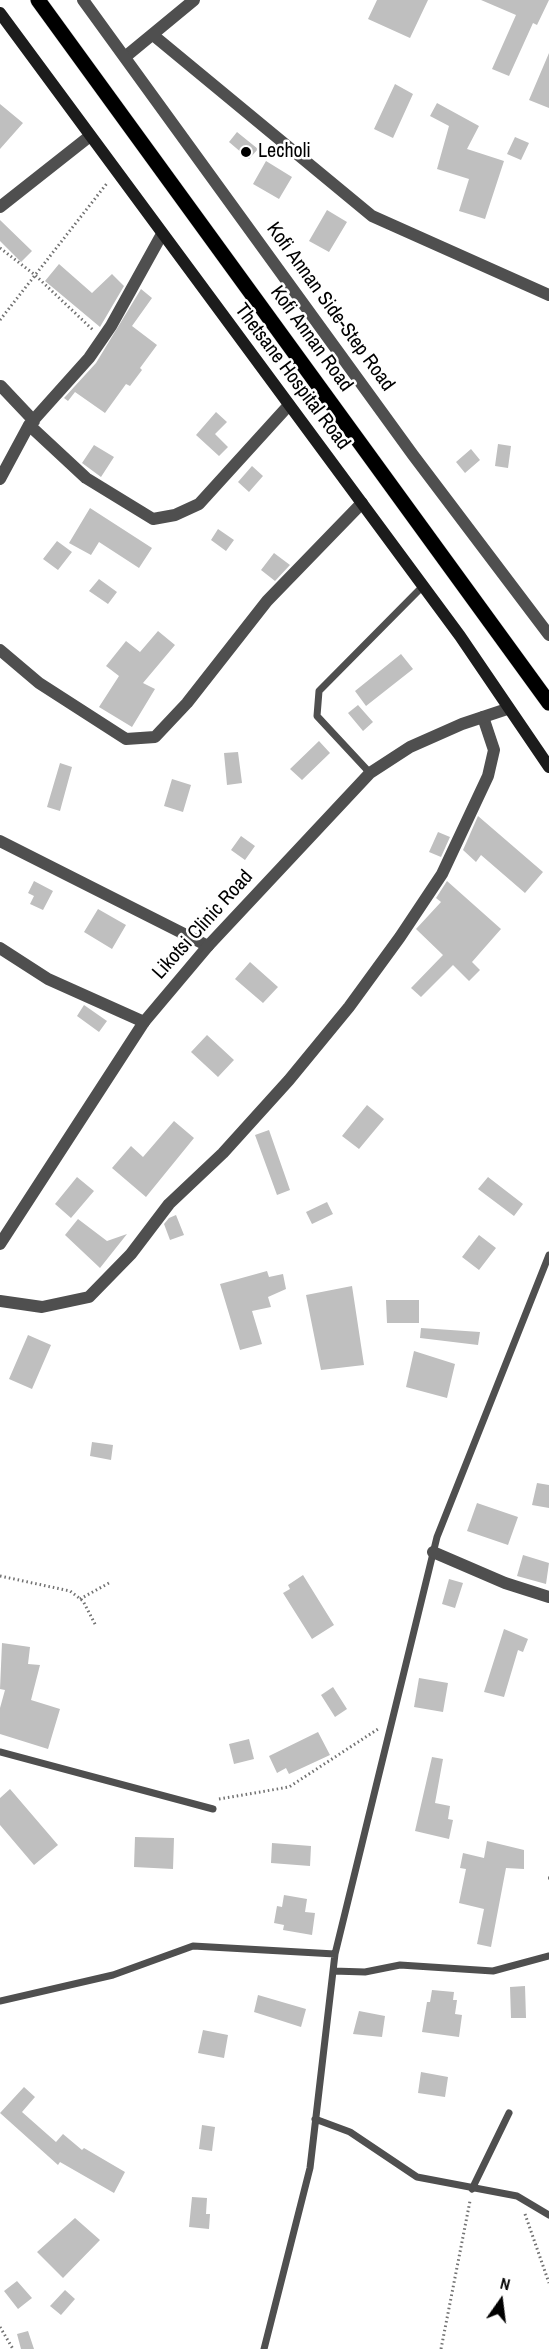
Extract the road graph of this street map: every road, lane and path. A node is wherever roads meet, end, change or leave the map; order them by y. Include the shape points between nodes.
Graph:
1 (38, 0) edge
2 (83, 0) edge
3 (194, 0) edge
4 (0, 14) edge
5 (153, 35) junction
6 (125, 57) junction
7 (90, 136) junction
8 (117, 173) junction
9 (0, 207) edge
10 (162, 234) junction
11 (0, 248) edge
12 (35, 275) junction
13 (549, 294) edge
14 (0, 320) edge
15 (102, 339) junction
16 (0, 386) edge
17 (289, 405) junction
18 (32, 423) junction
19 (0, 479) edge
20 (362, 504) junction
21 (423, 586) junction
22 (549, 634) edge
23 (0, 650) edge
24 (549, 703) edge
25 (507, 709) junction
26 (483, 717) junction
27 (549, 767) edge
28 (370, 774) junction
29 (0, 841) edge
30 (208, 946) junction
31 (0, 948) edge
32 (144, 1022) junction
33 (0, 1244) edge
34 (549, 1255) edge
35 (0, 1301) edge
36 (433, 1552) junction
37 (0, 1576) edge
38 (109, 1583) dead end
39 (549, 1597) edge
40 (80, 1599) junction
41 (96, 1626) dead end
42 (392, 1727) junction
43 (0, 1752) edge
44 (213, 1809) joint
45 (335, 1954) junction
46 (549, 1956) edge
47 (333, 1971) junction
48 (0, 2001) edge
49 (509, 2113) dead end
50 (315, 2119) junction
51 (472, 2189) junction
52 (517, 2196) junction
53 (549, 2215) edge
54 (549, 2283) edge
55 (0, 2326) edge
56 (13, 2349) edge
57 (264, 2349) edge
58 (441, 2349) edge

1 - 24 main road, Kofi Annan Road
2 - 6 street, Kofi Annan Side-Step Road
3 - 5 street
4 - 7 main road, Thetsane Hospital Road
5 - 6 street
5 - 13 street via 372,216
6 - 22 street, Kofi Annan Side-Step Road
7 - 8 main road, Thetsane Hospital Road
7 - 9 street
8 - 10 main road, Thetsane Hospital Road
8 - 12 path
10 - 15 street
10 - 17 main road, Thetsane Hospital Road
11 - 12 path
12 - 14 path
12 - 15 path
15 - 18 street
16 - 18 street
17 - 18 street via 199,504 175,515 153,519 86,478
17 - 20 main road, Thetsane Hospital Road
18 - 19 street
20 - 21 main road, Thetsane Hospital Road
20 - 23 street via 267,601 187,703 154,737 126,740 39,683
21 - 25 main road, Thetsane Hospital Road
21 - 28 lane via 319,691 317,716
25 - 26 street, Likotsi Clinic Road
25 - 27 main road, Thetsane Hospital Road
26 - 28 street, Likotsi Clinic Road via 410,747
26 - 35 street via 494,750 488,776 442,874 368,981 289,1080 224,1153 168,1204 131,1254 89,1297 42,1307
28 - 30 street, Likotsi Clinic Road
29 - 30 street
30 - 32 street, Likotsi Clinic Road
31 - 32 street via 48,979
32 - 33 street, Likotsi Clinic Road
34 - 36 lane
36 - 39 street
36 - 42 lane
37 - 40 path via 70,1591
38 - 40 path
40 - 41 path
42 - 44 path via 377,1730 289,1787 214,1799
42 - 45 lane
43 - 44 lane
45 - 47 lane
45 - 48 lane via 193,1946 113,1975
46 - 47 lane via 493,1971 400,1965 365,1972
47 - 50 lane
49 - 51 lane
50 - 51 lane via 350,2132 417,2177
50 - 57 lane via 310,2168
51 - 52 lane
51 - 58 path
52 - 53 lane
52 - 54 path
55 - 56 path

